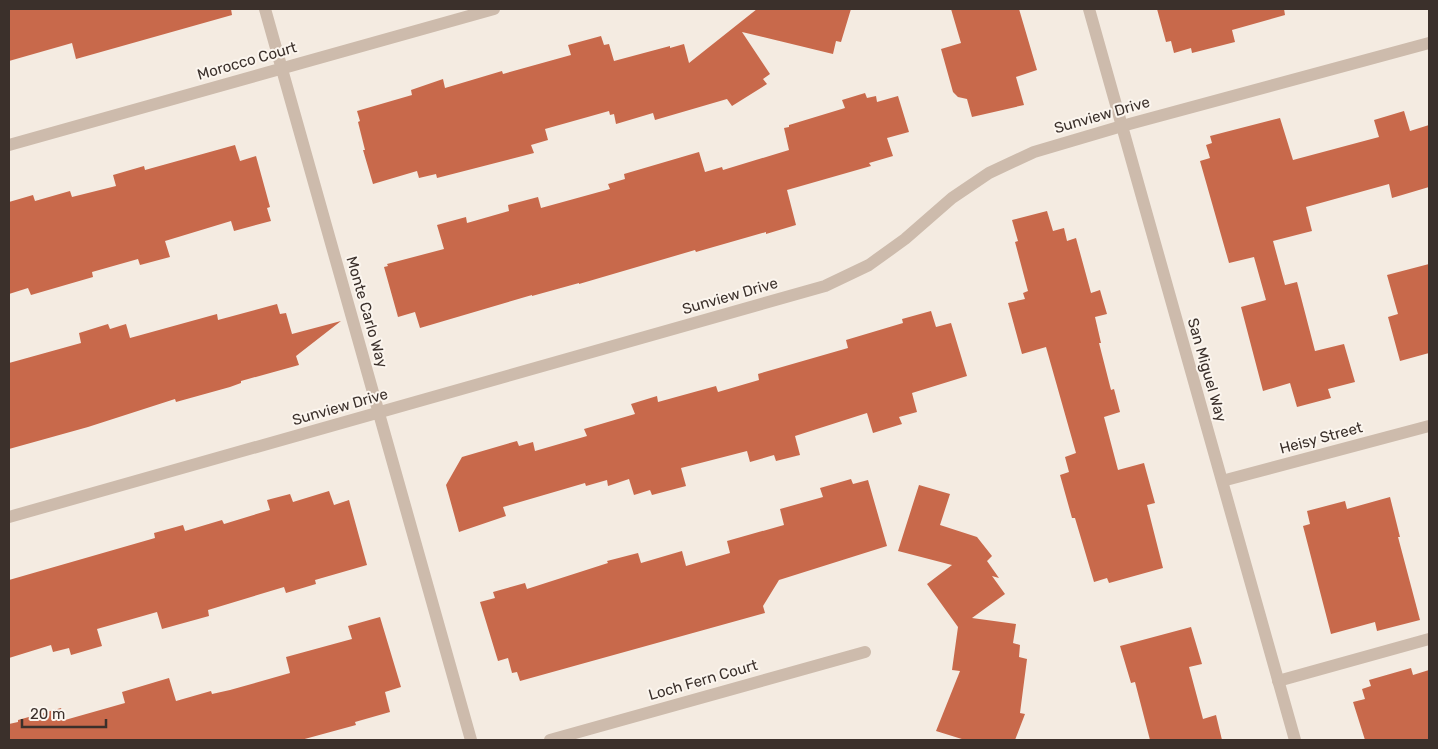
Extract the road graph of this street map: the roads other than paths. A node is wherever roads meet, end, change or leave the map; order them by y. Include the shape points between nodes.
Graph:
1 (264, 9) edge
2 (494, 9) edge
3 (1088, 9) edge
4 (1429, 43) edge
5 (281, 69) junction
6 (1122, 126) junction
7 (9, 145) edge
8 (378, 413) junction
9 (1429, 426) edge
10 (1222, 481) junction
11 (9, 517) edge
12 (1429, 639) edge
13 (865, 652) dead end
14 (1278, 681) junction
15 (471, 740) edge
16 (550, 740) edge
17 (1295, 740) edge

1 - 5 street, Monte Carlo Way
2 - 5 street, Morocco Court
3 - 6 street, San Miguel Way
4 - 6 street, Sunview Drive
5 - 7 street, Morocco Court
5 - 8 street, Monte Carlo Way
6 - 8 street, Sunview Drive via 1034,152 989,173 952,198 869,265 825,286
6 - 10 street, San Miguel Way
8 - 11 street, Sunview Drive
8 - 15 street, Monte Carlo Way
9 - 10 street, Heisy Street
10 - 14 street, San Miguel Way
12 - 14 street
13 - 16 street, Loch Fern Court
14 - 17 street, San Miguel Way

